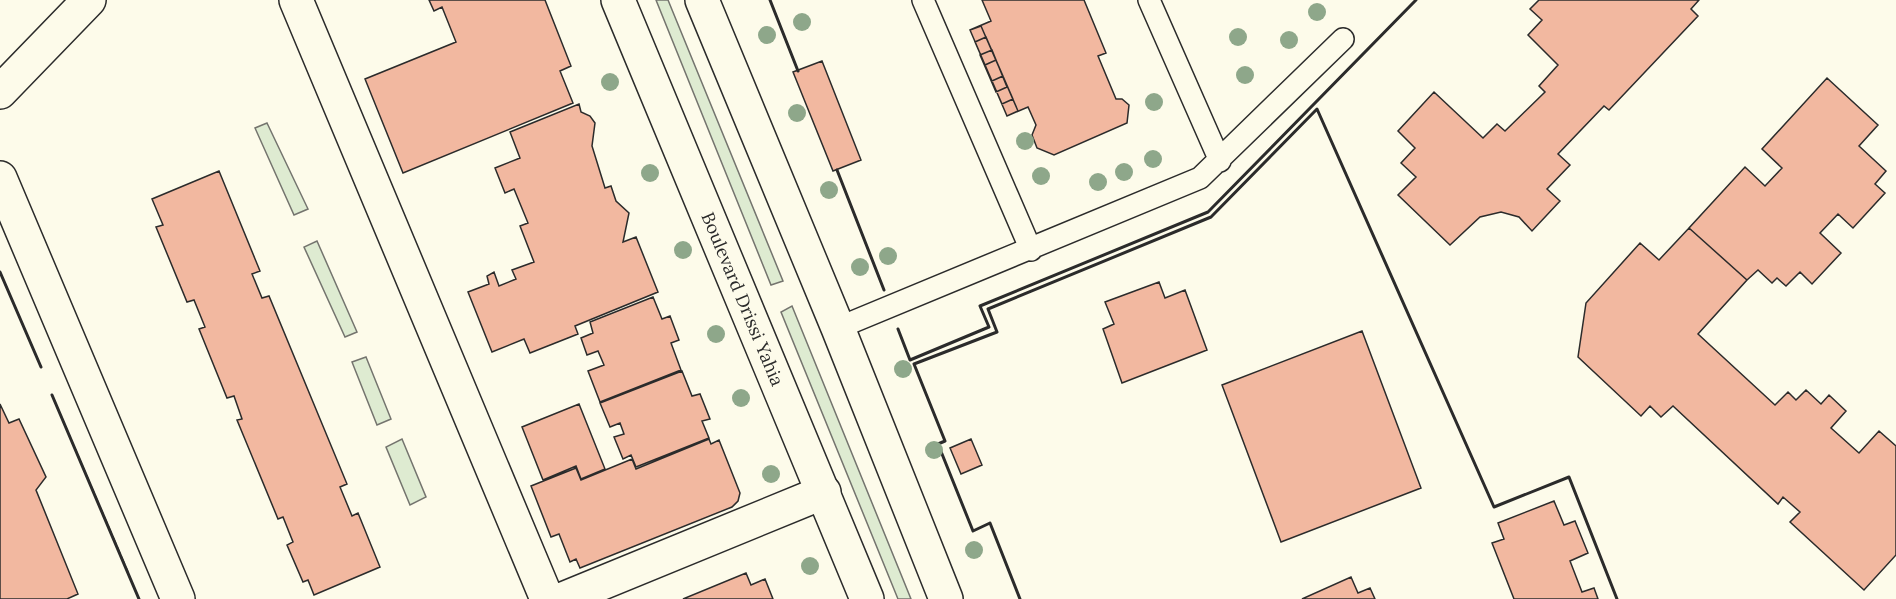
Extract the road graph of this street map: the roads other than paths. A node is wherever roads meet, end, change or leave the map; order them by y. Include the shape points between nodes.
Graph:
1 (89, 0) edge
2 (296, 0) edge
3 (618, 0) edge
4 (702, 0) edge
5 (922, 0) edge
6 (1149, 0) edge
7 (1343, 39) dead end
8 (0, 92) edge
9 (1220, 162) junction
10 (0, 178) edge
11 (1031, 250) junction
12 (838, 328) junction
13 (824, 492) junction
14 (178, 599) edge
15 (547, 599) edge
16 (563, 599) edge
17 (867, 599) edge
18 (946, 599) edge

1 - 8 street
2 - 15 street
3 - 13 street, Boulevard Drissi Yahia
4 - 12 street
5 - 11 lane
6 - 9 lane
7 - 9 lane
9 - 11 lane via 1200,178
10 - 14 street
11 - 12 lane
12 - 18 street
13 - 16 street
13 - 17 street, Boulevard Drissi Yahia

